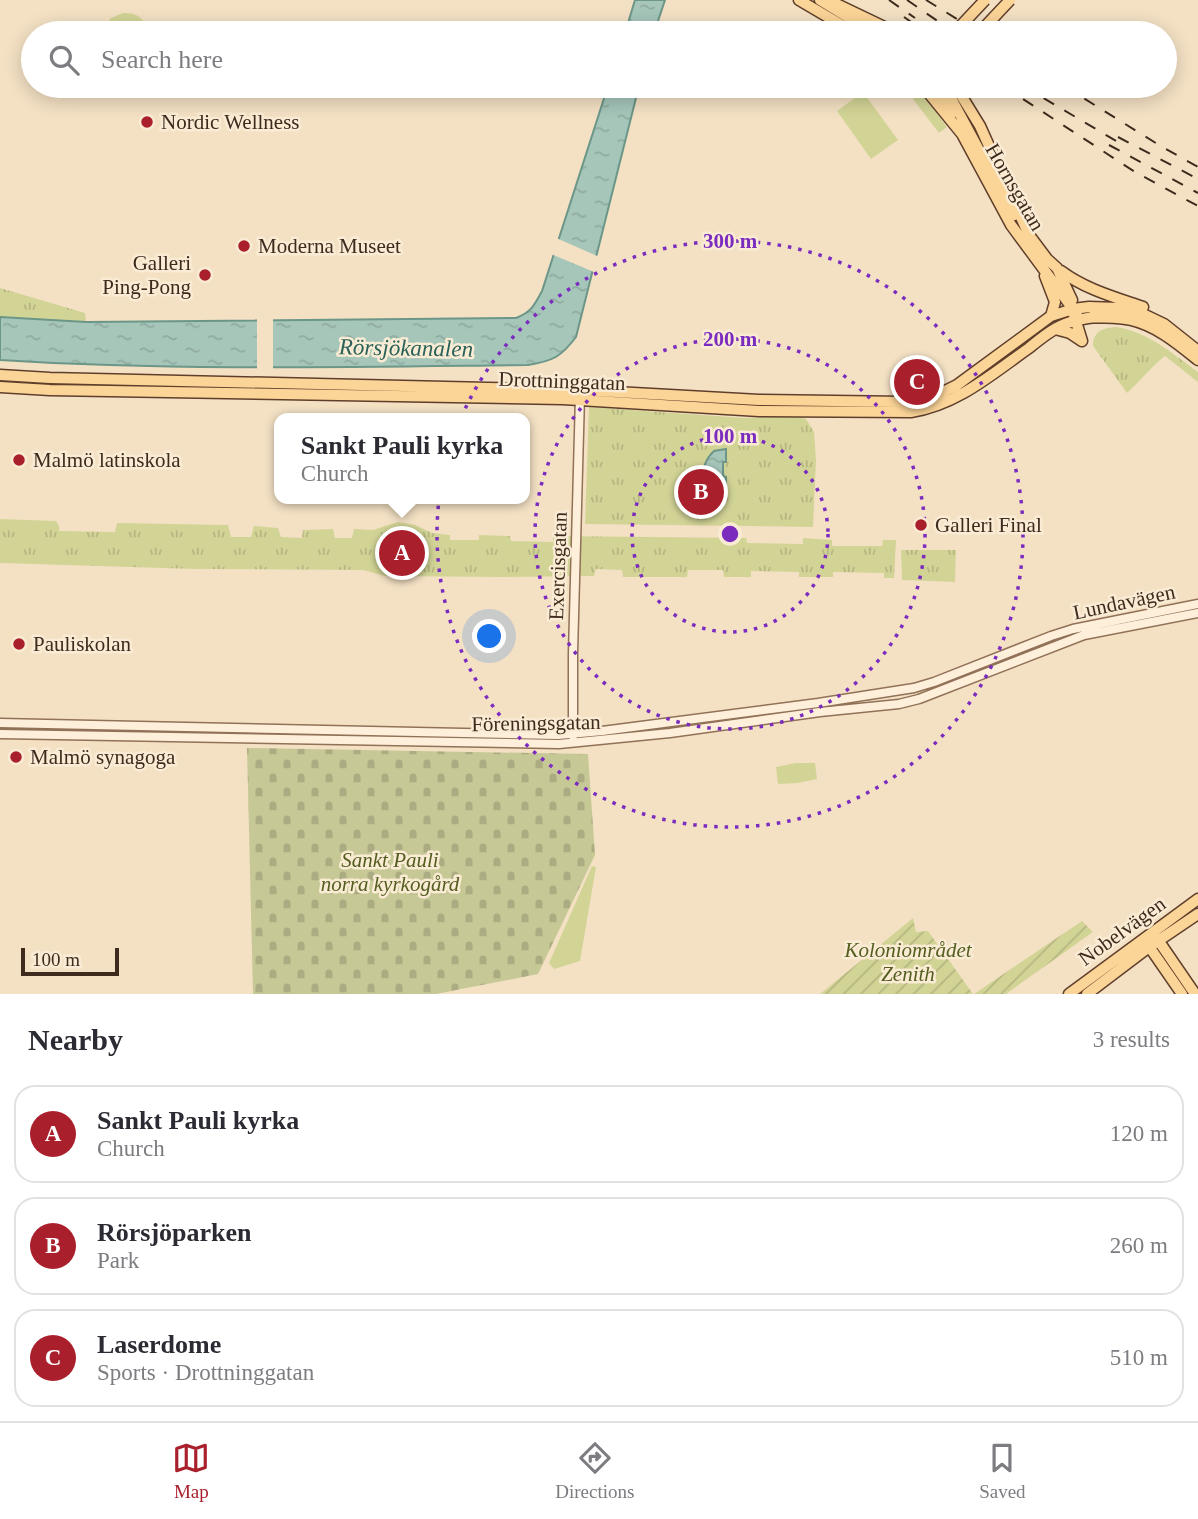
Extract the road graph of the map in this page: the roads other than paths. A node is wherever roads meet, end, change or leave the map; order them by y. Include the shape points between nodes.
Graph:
1 (799, 0) edge
2 (820, 0) edge
3 (828, 0) edge
4 (985, 0) edge
5 (992, 0) edge
6 (1010, 0) edge
7 (835, 21) edge
8 (854, 21) edge
9 (872, 21) edge
10 (965, 21) edge
11 (973, 21) edge
12 (990, 21) edge
13 (935, 98) edge
14 (945, 98) edge
15 (954, 98) edge
16 (961, 98) edge
17 (957, 121) junction
18 (966, 136) junction
19 (1029, 235) junction
20 (1041, 266) junction
21 (1057, 268) junction
22 (1076, 313) junction
23 (1051, 316) junction
24 (1055, 329) junction
25 (1198, 350) edge
26 (1198, 360) edge
27 (0, 375) edge
28 (990, 375) junction
29 (0, 387) edge
30 (580, 395) junction
31 (1198, 604) edge
32 (1198, 612) edge
33 (1062, 637) junction
34 (0, 723) edge
35 (0, 734) edge
36 (573, 738) junction
37 (1198, 900) edge
38 (1198, 914) edge
39 (1151, 940) junction
40 (1069, 994) edge
41 (1087, 994) edge
42 (1182, 994) edge
43 (1195, 994) edge

1 - 7 main road
2 - 8 main road
3 - 9 main road
4 - 10 main road, bridge
5 - 11 main road
6 - 12 main road, bridge
13 - 17 main road, Hornsgatan
14 - 17 main road
15 - 17 main road
16 - 19 main road, Hornsgatan via 980,126
17 - 18 main road, Hornsgatan
18 - 19 main road
18 - 20 main road, Hornsgatan via 1011,225
19 - 21 main road, Hornsgatan
20 - 22 main road, Hornsgatan
20 - 23 main road via 1055,302
21 - 22 main road, Hornsgatan
21 - 25 main road via 1084,285 1147,308
22 - 23 main road
22 - 24 main road, Drottninggatan
22 - 24 main road via 1082,341
22 - 25 main road via 1118,308 1141,313
22 - 26 main road, Drottninggatan via 1143,324
22 - 28 main road via 1015,351
23 - 30 main road, Drottninggatan via 957,385 913,400
24 - 28 main road, Drottninggatan
27 - 30 main road, Drottninggatan
28 - 30 main road, Drottninggatan via 955,399 911,412 759,411
29 - 30 main road, Drottninggatan via 563,399
30 - 36 street, Exercisgatan
31 - 33 street, Lundavägen via 1099,623
32 - 33 street, Lundavägen
33 - 36 street, Föreningsgatan via 914,688
33 - 36 street, Föreningsgatan via 899,704 670,733
34 - 36 street, Föreningsgatan
35 - 36 street, Föreningsgatan via 558,744
37 - 39 main road, Nobelvägen
38 - 39 main road, Nobelvägen
39 - 40 main road, Nobelvägen
39 - 41 main road, Nobelvägen
39 - 42 main road
39 - 43 main road

